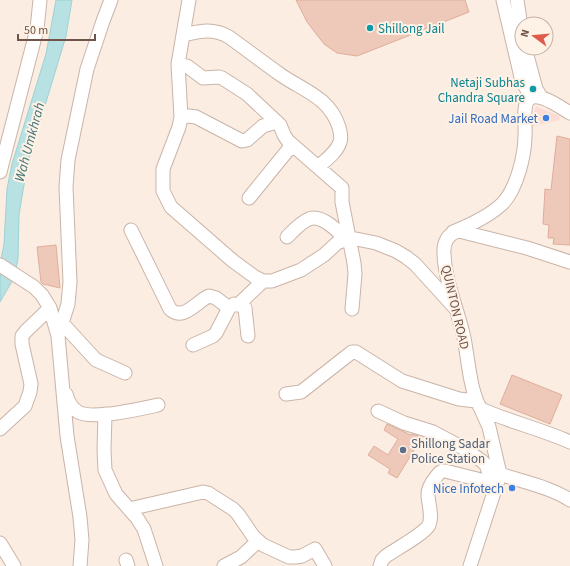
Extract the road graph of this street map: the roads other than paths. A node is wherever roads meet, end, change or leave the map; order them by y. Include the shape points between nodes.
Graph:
1 (40, 0) edge
2 (111, 0) edge
3 (189, 0) edge
4 (504, 0) edge
5 (517, 0) edge
6 (519, 16) edge
7 (183, 35) junction
8 (527, 56) edge
9 (178, 64) junction
10 (539, 96) junction
11 (570, 113) edge
12 (181, 117) junction
13 (277, 122) junction
14 (292, 145) junction
15 (318, 167) junction
16 (0, 172) edge
17 (249, 198) dead end
18 (131, 230) dead end
19 (453, 232) junction
20 (287, 237) dead end
21 (347, 240) junction
22 (570, 262) edge
23 (0, 265) edge
24 (263, 281) junction
25 (233, 307) junction
26 (50, 308) junction
27 (352, 308) dead end
28 (456, 309) junction
29 (60, 329) junction
30 (248, 336) dead end
31 (193, 345) dead end
32 (125, 373) dead end
33 (62, 383) junction
34 (286, 394) dead end
35 (479, 405) junction
36 (158, 406) dead end
37 (378, 411) dead end
38 (105, 414) junction
39 (0, 429) edge
40 (570, 442) edge
41 (496, 478) junction
42 (570, 500) edge
43 (129, 509) junction
44 (258, 541) junction
45 (0, 543) edge
46 (14, 566) edge
47 (80, 566) edge
48 (156, 566) edge
49 (224, 566) edge
50 (325, 566) edge
51 (380, 566) edge
52 (470, 566) edge

1 - 16 street via 36,29
2 - 29 street via 87,69 68,160 66,186 70,282 68,304
3 - 7 street
4 - 10 street via 521,77 526,88
5 - 6 street
7 - 9 street
7 - 15 street via 213,31 221,33 325,103 341,134 337,149
8 - 10 street
9 - 12 street
9 - 13 street via 187,66 203,78 222,78 247,94
10 - 11 street
10 - 19 street via 529,99 527,103 522,162 513,187 504,202 466,227
12 - 13 street via 196,117 242,141 247,140 263,126
12 - 24 street via 163,169 163,191 171,207 233,261
13 - 14 street
14 - 15 street
14 - 17 street
15 - 21 street via 342,188
18 - 25 street via 170,309 177,314 209,296
19 - 22 street via 459,231 527,248
19 - 28 street, QUINTON ROAD via 445,244 444,254 448,282
20 - 21 street via 304,222 315,218 337,230
21 - 24 street via 337,244 300,270 272,281
21 - 27 street via 355,274
21 - 28 street via 376,243 406,257
23 - 26 street via 42,295
24 - 25 street
25 - 30 street via 245,308
25 - 31 street via 213,336
26 - 29 street
26 - 39 street via 22,336 32,384 25,406
28 - 35 street, QUINTON ROAD
29 - 32 street via 96,360
29 - 33 street
33 - 38 street via 73,408 86,414
33 - 47 street via 67,436 80,517
34 - 35 street via 301,392 352,352 356,352 402,382
35 - 40 street via 506,420
35 - 41 street, QUINTON ROAD via 489,427
36 - 38 street
37 - 41 street via 433,432 463,448 482,461
38 - 43 street via 105,470 116,494
41 - 42 street via 543,488
41 - 51 street via 481,480 445,471 439,473 429,489 428,525 386,556
41 - 52 street
43 - 44 street via 203,492 233,509
43 - 48 street via 144,529
44 - 49 street via 241,557
44 - 50 street via 289,556 302,556 315,549
45 - 46 street

